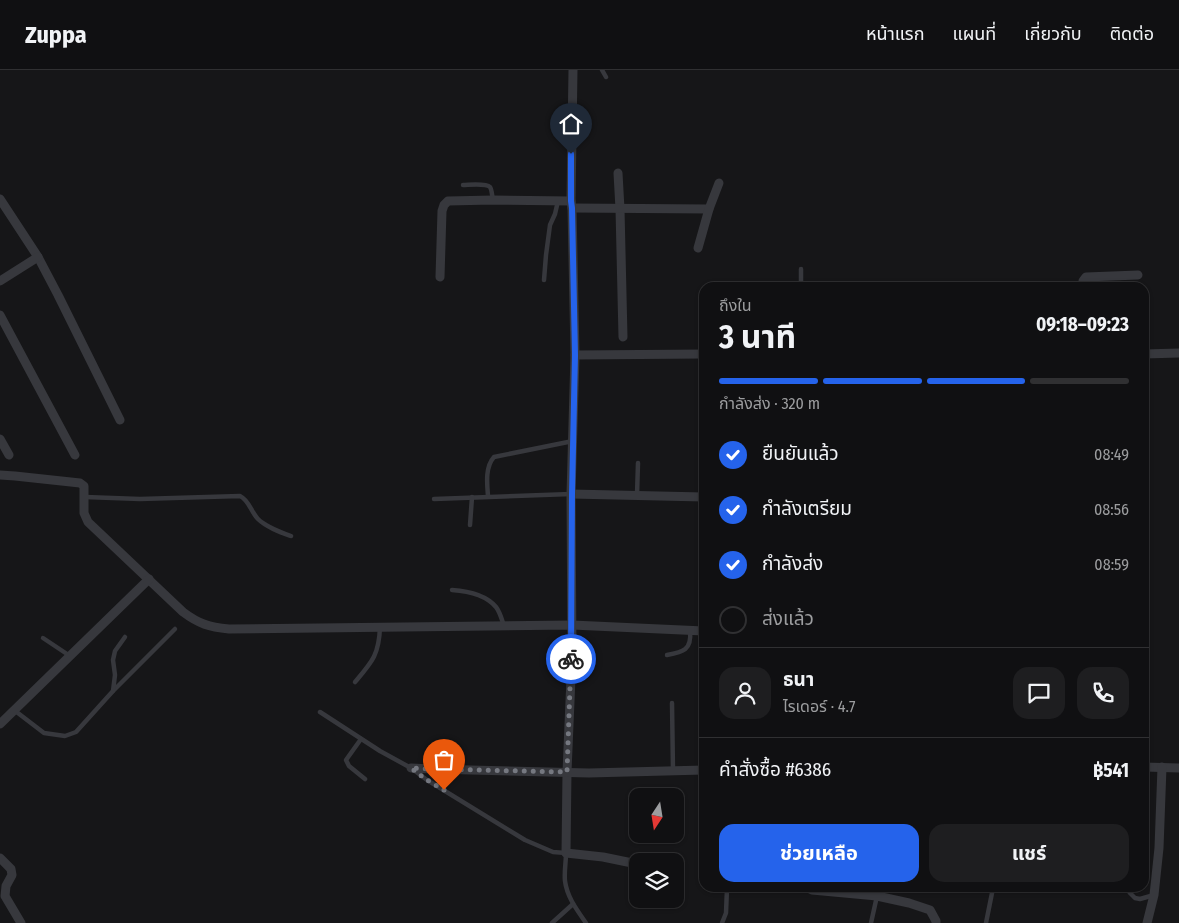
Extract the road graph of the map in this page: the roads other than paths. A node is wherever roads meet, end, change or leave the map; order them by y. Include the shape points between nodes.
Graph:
1 (573, 70) edge
2 (602, 70) edge
3 (606, 77) dead end
4 (618, 172) dead end
5 (719, 183) dead end
6 (463, 185) dead end
7 (0, 198) edge
8 (493, 200) junction
9 (558, 201) junction
10 (572, 205) junction
11 (620, 208) junction
12 (709, 209) junction
13 (698, 248) dead end
14 (38, 257) junction
15 (801, 269) dead end
16 (1138, 275) dead end
17 (440, 277) dead end
18 (544, 280) dead end
19 (0, 281) edge
20 (801, 282) edge
21 (1083, 282) edge
22 (0, 315) edge
23 (623, 337) dead end
24 (1179, 353) edge
25 (699, 354) edge
26 (1149, 354) edge
27 (575, 355) junction
28 (120, 420) dead end
29 (0, 439) edge
30 (572, 441) junction
31 (9, 455) dead end
32 (75, 455) dead end
33 (638, 463) dead end
34 (0, 476) edge
35 (572, 494) junction
36 (637, 495) junction
37 (85, 496) junction
38 (488, 496) junction
39 (472, 497) junction
40 (699, 497) edge
41 (434, 499) dead end
42 (470, 525) dead end
43 (292, 536) dead end
44 (149, 579) junction
45 (452, 590) dead end
46 (572, 625) junction
47 (504, 626) junction
48 (380, 627) junction
49 (175, 630) dead end
50 (690, 631) junction
51 (699, 631) edge
52 (125, 637) dead end
53 (43, 638) dead end
54 (667, 655) dead end
55 (70, 656) junction
56 (355, 682) dead end
57 (113, 691) junction
58 (672, 703) dead end
59 (14, 710) junction
60 (320, 712) dead end
61 (0, 724) edge
62 (361, 739) junction
63 (1149, 767) edge
64 (1162, 767) junction
65 (411, 768) junction
66 (1179, 768) edge
67 (699, 770) edge
68 (673, 771) junction
69 (567, 772) junction
70 (365, 780) dead end
71 (566, 853) junction
72 (0, 858) edge
73 (629, 863) edge
74 (727, 892) edge
75 (834, 892) edge
76 (992, 892) edge
77 (1129, 892) edge
78 (1154, 895) junction
79 (877, 896) junction
80 (573, 904) junction
81 (21, 923) edge
82 (552, 923) edge
83 (586, 923) edge
84 (722, 923) edge
85 (870, 923) edge
86 (936, 923) edge
87 (986, 923) edge
88 (1147, 923) edge

1 - 10 street
2 - 3 lane
4 - 11 street
5 - 12 street
6 - 8 lane via 489,186
7 - 14 street
8 - 9 street
8 - 17 street via 448,201 444,205
9 - 10 street
9 - 18 lane via 550,225
10 - 11 street
10 - 27 street
11 - 12 street
11 - 23 street
12 - 13 street
14 - 19 street
14 - 28 street
15 - 20 lane
16 - 21 street via 1086,277
22 - 32 street
24 - 26 street
25 - 27 street
27 - 30 street
29 - 31 street
30 - 35 street
30 - 38 lane via 494,457 489,464
33 - 36 lane
34 - 37 street via 80,483 84,486
35 - 36 street
35 - 38 lane
35 - 46 street
36 - 40 street
37 - 43 lane via 140,499 240,496 259,520
37 - 44 street via 84,513 88,522
38 - 39 lane
39 - 41 lane
39 - 42 lane
44 - 48 street via 195,621 212,627
44 - 55 street
45 - 47 lane via 485,598 496,607
46 - 47 street
46 - 50 street
46 - 69 street
47 - 48 street
48 - 56 lane via 377,652
49 - 57 lane
50 - 51 street
50 - 54 lane via 688,647 682,652
52 - 57 lane via 115,651
53 - 55 lane
55 - 59 street
57 - 59 lane via 76,732 65,736 44,733
58 - 68 lane
59 - 61 street
60 - 62 lane
62 - 65 lane
62 - 70 lane via 346,760
63 - 64 street
64 - 66 street
64 - 78 street
65 - 69 street
65 - 71 lane via 525,840 553,852
67 - 68 street
68 - 69 street
69 - 71 street
71 - 73 street
71 - 80 lane via 565,880
72 - 81 street via 11,869 5,896
74 - 84 lane
75 - 79 street
76 - 87 lane
77 - 78 lane via 1140,899
78 - 88 street
79 - 85 lane
79 - 86 street via 930,910
80 - 82 lane
80 - 83 lane

